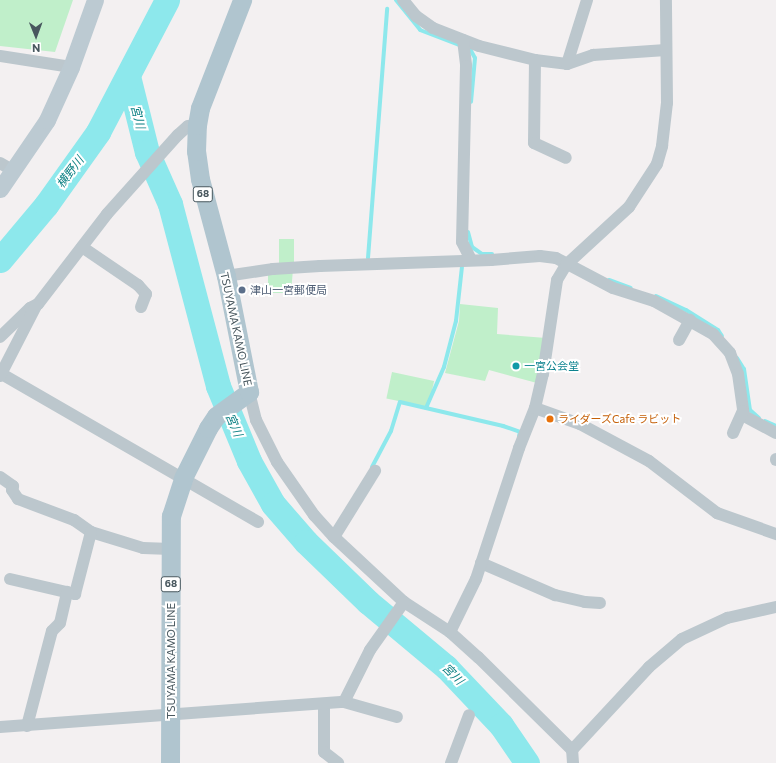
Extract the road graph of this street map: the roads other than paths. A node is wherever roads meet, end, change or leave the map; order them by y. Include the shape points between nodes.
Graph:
1 (95, 0) edge
2 (242, 0) edge
3 (403, 0) edge
4 (587, 0) edge
5 (666, 0) edge
6 (464, 45) junction
7 (666, 50) junction
8 (0, 56) edge
9 (535, 60) junction
10 (567, 64) junction
11 (71, 67) junction
12 (197, 124) junction
13 (566, 158) dead end
14 (7, 167) edge
15 (0, 189) edge
16 (82, 247) junction
17 (470, 260) junction
18 (569, 262) junction
19 (226, 276) junction
20 (38, 304) junction
21 (140, 306) dead end
22 (690, 320) junction
23 (0, 337) edge
24 (679, 340) dead end
25 (0, 374) edge
26 (243, 396) junction
27 (535, 408) junction
28 (743, 410) junction
29 (733, 433) dead end
30 (776, 433) edge
31 (375, 471) dead end
32 (0, 477) edge
33 (183, 478) junction
34 (258, 522) dead end
35 (91, 532) junction
36 (776, 534) edge
37 (334, 537) junction
38 (171, 549) junction
39 (482, 563) junction
40 (10, 579) dead end
41 (67, 592) junction
42 (404, 602) junction
43 (600, 603) dead end
44 (776, 607) edge
45 (450, 632) junction
46 (344, 702) junction
47 (324, 704) junction
48 (170, 714) junction
49 (469, 715) dead end
50 (397, 717) dead end
51 (27, 726) junction
52 (0, 727) edge
53 (572, 750) junction
54 (170, 763) edge
55 (338, 763) edge
56 (451, 763) edge
57 (573, 763) edge

1 - 11 street
2 - 12 main road, TSUYAMA KAMO LINE / 68 via 208,85
3 - 6 street via 416,16
4 - 10 street
5 - 7 street
6 - 9 street via 479,46
6 - 17 street via 462,242
7 - 10 street via 593,55
7 - 18 street via 667,110 657,164 629,207
8 - 11 street
9 - 10 street
9 - 13 street via 534,143
11 - 14 street via 47,120
12 - 16 street via 188,126 178,134
12 - 19 main road, TSUYAMA KAMO LINE / 68 via 200,179
14 - 15 street
16 - 20 street
16 - 21 street via 138,285 146,294
17 - 18 street via 540,256
17 - 19 street via 274,269
18 - 22 street via 613,288 654,301
18 - 27 street via 557,280 553,297 543,374
19 - 26 main road, TSUYAMA KAMO LINE / 68
20 - 23 street via 30,308
20 - 25 street
22 - 24 street
22 - 28 street via 713,334 730,353 738,374
25 - 33 street
26 - 33 main road, TSUYAMA KAMO LINE / 68 via 216,416
26 - 37 street via 277,462 314,515
27 - 36 street via 580,424 649,461 717,513
27 - 39 street via 519,448
28 - 29 street
28 - 30 street via 744,416
31 - 37 street
32 - 35 street via 13,486 12,490 18,499 74,520
33 - 34 street
33 - 38 main road, TSUYAMA KAMO LINE / 68 via 171,516
35 - 38 street via 143,548
35 - 41 street via 75,594
37 - 42 street
38 - 48 main road, TSUYAMA KAMO LINE / 68
39 - 43 street via 555,595
39 - 45 street
40 - 41 street
41 - 51 street via 60,623 52,631
42 - 45 street
42 - 46 street via 380,634 358,671
44 - 53 street via 727,618 682,639 649,667
45 - 53 street
46 - 47 street
46 - 50 street
47 - 48 street
47 - 55 street via 324,752
48 - 51 street via 160,717
48 - 54 main road, TSUYAMA KAMO LINE / 68
49 - 56 street
51 - 52 street
53 - 57 street

